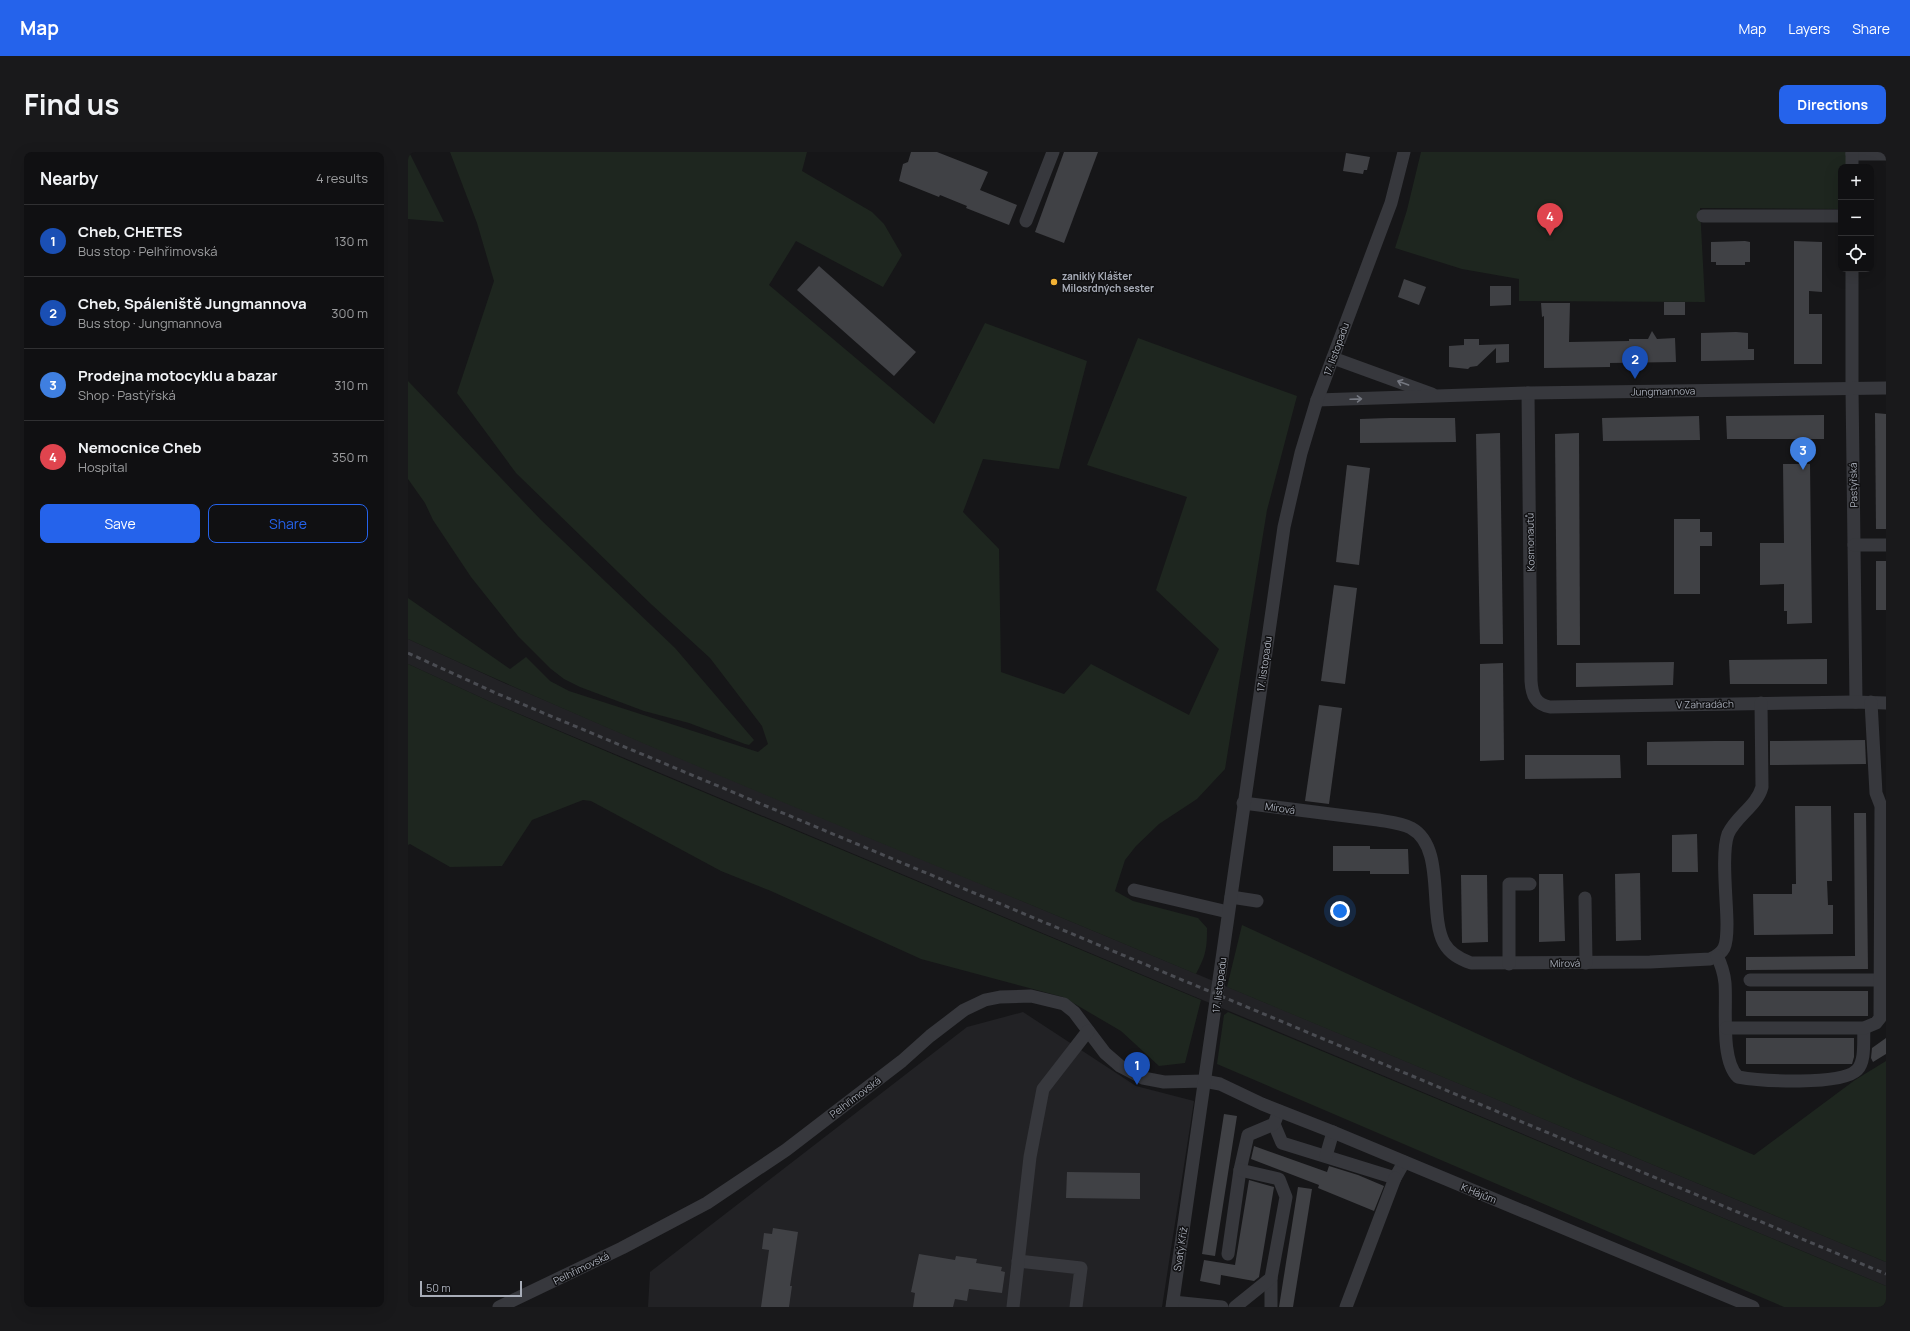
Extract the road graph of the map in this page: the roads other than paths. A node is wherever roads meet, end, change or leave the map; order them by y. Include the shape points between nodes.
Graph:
1 (1053, 152) edge
2 (1404, 152) edge
3 (1852, 153) edge
4 (1886, 154) edge
5 (1852, 164) edge
6 (1702, 216) dead end
7 (1838, 216) edge
8 (1026, 221) dead end
9 (1852, 272) edge
10 (1333, 358) junction
11 (1852, 388) junction
12 (1886, 388) edge
13 (1528, 393) junction
14 (1440, 396) junction
15 (1318, 400) junction
16 (1854, 545) junction
17 (1886, 545) edge
18 (1532, 691) joint
19 (1856, 702) junction
20 (1871, 702) junction
21 (1761, 703) junction
22 (1886, 703) edge
23 (1243, 803) junction
24 (1883, 806) edge
25 (1530, 884) dead end
26 (1134, 890) dead end
27 (1231, 897) junction
28 (1585, 898) dead end
29 (1257, 901) dead end
30 (1228, 912) junction
31 (1717, 956) junction
32 (1586, 963) junction
33 (1509, 964) junction
34 (1750, 980) dead end
35 (1880, 980) junction
36 (1726, 1028) junction
37 (1864, 1028) junction
38 (1088, 1031) junction
39 (1204, 1082) junction
40 (1279, 1111) junction
41 (1274, 1124) junction
42 (1333, 1132) junction
43 (1326, 1156) junction
44 (1404, 1162) junction
45 (1240, 1170) junction
46 (1395, 1178) junction
47 (1189, 1192) joint
48 (1228, 1254) dead end
49 (1018, 1261) junction
50 (1271, 1278) junction
51 (1172, 1304) edge
52 (499, 1307) edge
53 (1013, 1307) edge
54 (1076, 1307) edge
55 (1222, 1307) edge
56 (1235, 1307) edge
57 (1271, 1307) edge
58 (1346, 1307) edge
59 (1753, 1307) edge

1 - 8 street
2 - 10 street, 17. listopadu via 1391,203
3 - 4 street
3 - 5 street
6 - 7 street
9 - 11 street, Pastýřská
14 -> 10 street, Jungmannova
10 - 15 street, 17. listopadu
11 - 12 street, Jungmannova
11 - 13 street, Jungmannova
11 - 16 street, Pastýřská
13 - 14 street, Jungmannova
13 - 18 street, Kosmonautů
15 -> 14 street, Jungmannova
15 - 23 street, 17. listopadu via 1284,527
16 - 17 street
16 - 19 street, Pastýřská
18 - 21 street, V Zahradách via 1541,705 1550,707
19 - 20 street, V Zahradách
19 - 21 street, V Zahradách
20 - 22 street, V Zahradách
20 - 24 street via 1876,793
21 - 31 street via 1762,787 1758,797 1729,833 1726,842 1727,930 1724,948
23 - 27 street, 17. listopadu
23 - 33 street, Mírová via 1378,820 1412,829 1426,843 1432,861 1440,927 1445,944 1460,959 1471,963
24 - 35 street
25 - 33 street via 1509,884
26 - 30 street
27 - 29 street
27 - 30 street, 17. listopadu
28 - 32 street
30 - 39 street, 17. listopadu
31 - 32 street, Mírová via 1699,961
31 - 36 street via 1725,982
32 - 33 street, Mírová
34 - 35 street
35 - 37 street via 1880,1018 1876,1023
36 - 37 street
36 - 37 street via 1732,1072 1738,1077 1786,1081 1844,1077 1857,1070 1862,1060
38 - 39 street, Pelhřimovská via 1115,1062 1143,1078 1164,1082
38 - 49 street via 1043,1089 1030,1156
38 - 52 street, Pelhřimovská via 1074,1012 1064,1004 1046,998 1015,996 985,1000 947,1022 902,1061 792,1145 708,1203
39 - 40 street, K Hájům via 1220,1084
39 - 47 street, 17. listopadu
40 - 41 street
40 - 42 street, K Hájům
41 - 43 street via 1282,1144
41 - 45 street via 1248,1135
42 - 43 street
42 - 44 street, K Hájům
43 - 46 street
44 - 46 street
44 - 59 street, K Hájům
45 - 48 street
45 - 50 street via 1279,1179 1286,1197
46 - 58 street
47 - 51 street, Svatý Kříž
49 - 53 street
49 - 54 street via 1081,1268
50 - 56 street
50 - 57 street
51 - 55 street

